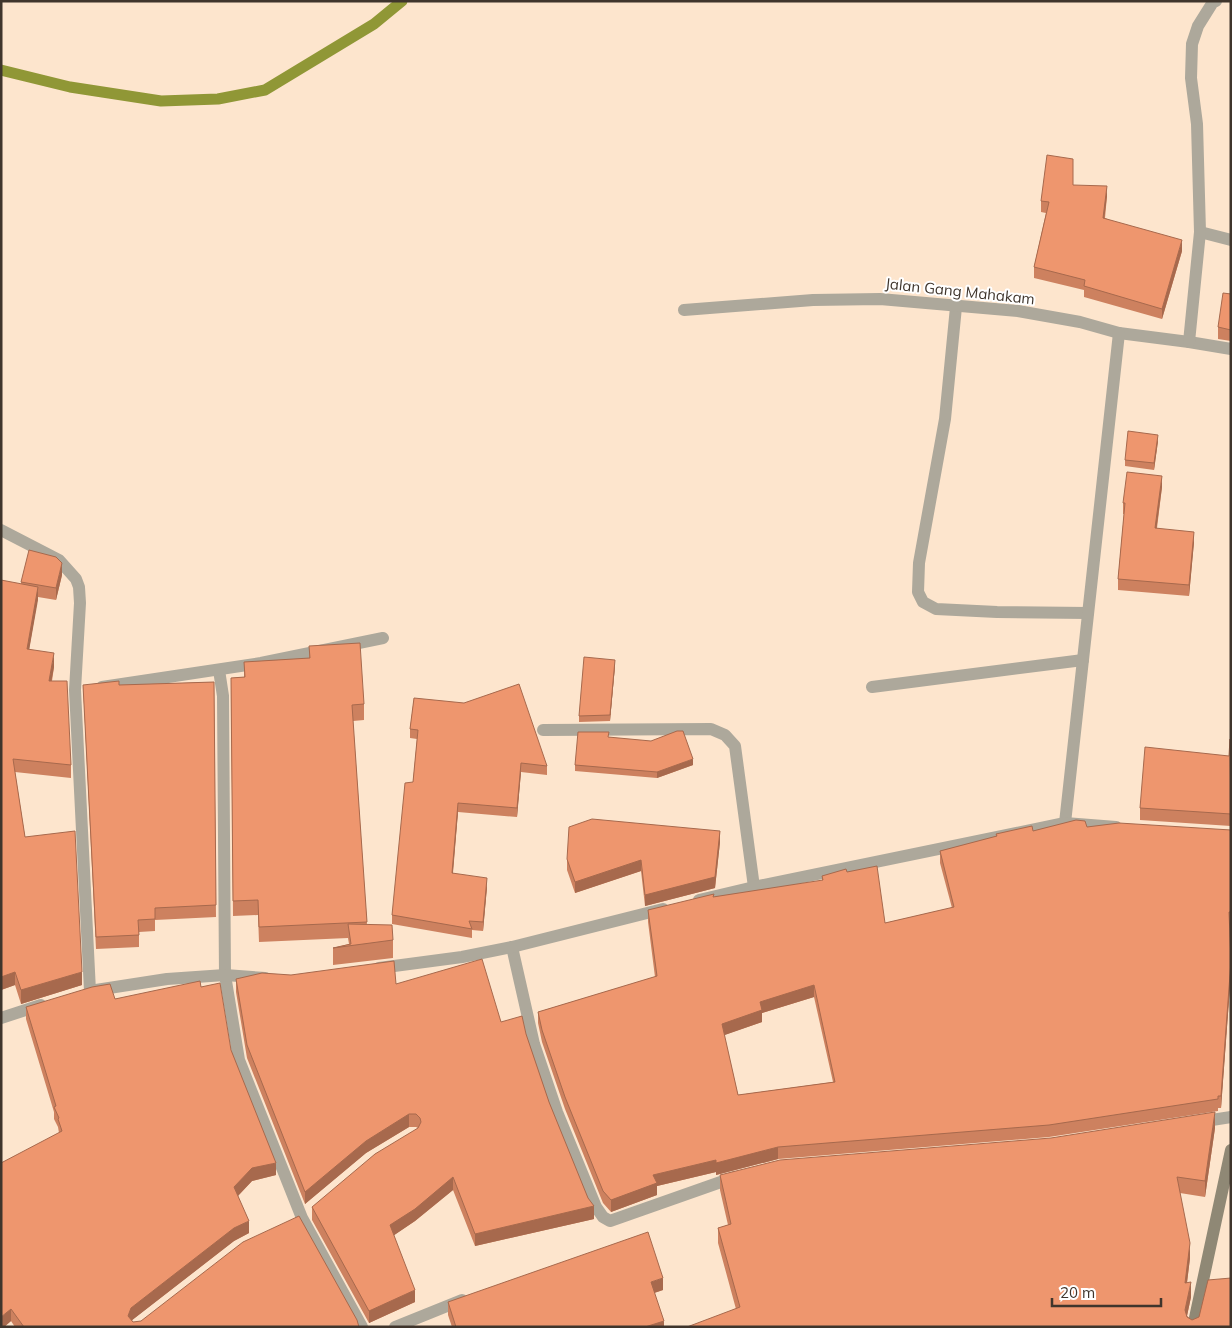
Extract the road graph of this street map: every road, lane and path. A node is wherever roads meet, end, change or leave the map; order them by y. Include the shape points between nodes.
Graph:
1 (1216, 1) edge
2 (1200, 232) junction
3 (1231, 240) edge
4 (956, 306) junction
5 (684, 310) dead end
6 (1119, 333) junction
7 (1188, 342) junction
8 (1231, 349) edge
9 (1, 530) edge
10 (1088, 613) junction
11 (383, 638) dead end
12 (1083, 660) junction
13 (219, 670) junction
14 (872, 687) dead end
15 (84, 689) junction
16 (543, 730) dead end
17 (1065, 822) junction
18 (1128, 828) edge
19 (754, 887) junction
20 (512, 946) junction
21 (366, 969) edge
22 (225, 975) junction
23 (281, 979) edge
24 (53, 1002) edge
25 (1, 1018) edge
26 (1231, 1117) edge
27 (1187, 1124) edge
28 (1231, 1150) edge
29 (743, 1176) edge
30 (476, 1295) edge
31 (362, 1327) edge
32 (395, 1327) edge
33 (1193, 1327) edge

1 - 2 street via 1198,26 1192,44
2 - 3 street
2 - 7 street
4 - 5 street, Jalan Gang Mahakam via 880,299
4 - 6 street, Jalan Gang Mahakam via 1018,311
4 - 10 street via 945,419 919,563 918,592 922,602 936,609
6 - 7 street, Jalan Gang Mahakam
6 - 10 street
7 - 8 street, Jalan Gang Mahakam
9 - 15 street via 59,560 76,579
10 - 12 street
11 - 13 street
12 - 14 street
12 - 17 street
13 - 15 street
13 - 22 street via 223,696
15 - 22 street via 86,992 166,979
16 - 19 street via 711,729 725,735 734,746
17 - 18 street
17 - 19 street
19 - 20 street
20 - 21 street via 462,957
20 - 29 street via 534,1044 556,1112 602,1217 610,1221
22 - 23 street
22 - 31 street via 239,1060 301,1217
24 - 25 street
26 - 27 street
28 - 33 main road
30 - 32 street

